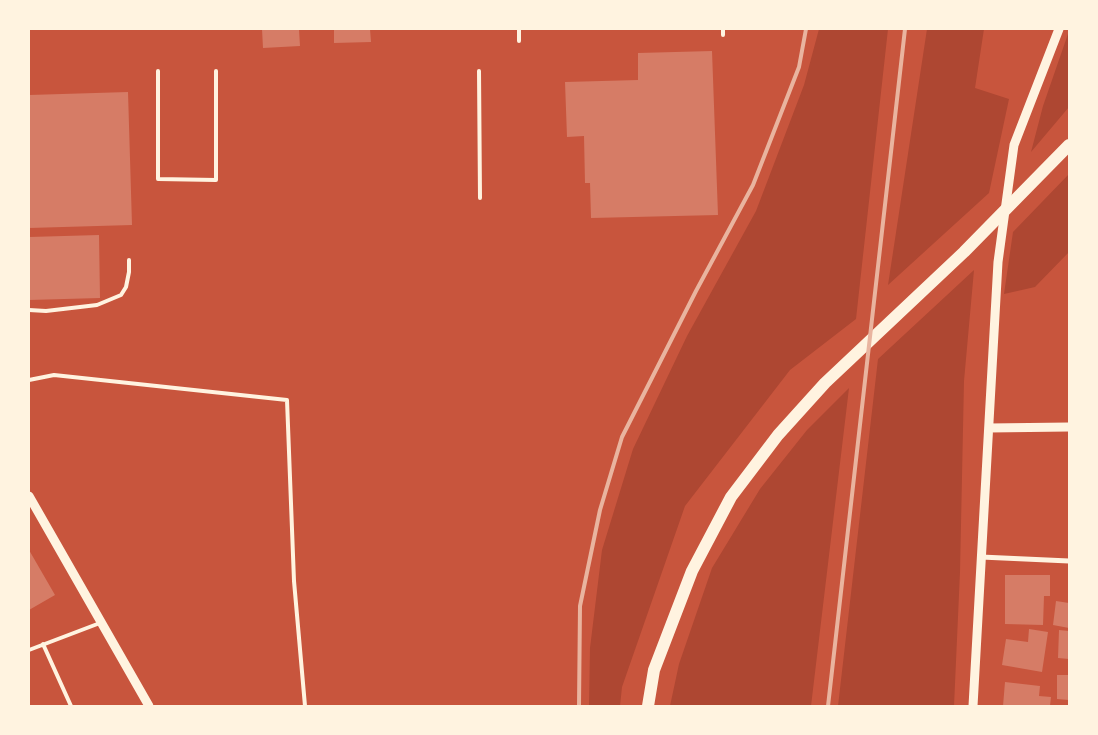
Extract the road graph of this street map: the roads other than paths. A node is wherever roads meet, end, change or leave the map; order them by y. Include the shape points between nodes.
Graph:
1 (518, 29) edge
2 (723, 29) edge
3 (1058, 29) edge
4 (723, 36) dead end
5 (519, 41) dead end
6 (216, 70) dead end
7 (158, 71) dead end
8 (480, 71) dead end
9 (1069, 145) edge
10 (480, 198) dead end
11 (129, 260) dead end
12 (29, 310) edge
13 (29, 380) edge
14 (989, 428) junction
15 (1069, 428) edge
16 (29, 496) edge
17 (981, 557) junction
18 (1069, 561) edge
19 (100, 623) junction
20 (43, 644) junction
21 (29, 650) edge
22 (71, 706) edge
23 (149, 706) edge
24 (306, 706) edge
25 (648, 706) edge
26 (973, 706) edge

1 - 5 lane
2 - 4 lane
3 - 14 street via 1014,145 998,262
6 - 7 lane via 216,180 158,179
8 - 10 lane
9 - 25 main road via 964,252 825,383 778,435 731,497 692,571 654,670
11 - 12 lane via 126,287 121,295 97,304
13 - 24 lane via 54,376 287,400 294,581
14 - 15 street
14 - 17 street
16 - 19 street
17 - 18 street
17 - 26 street
19 - 20 lane
19 - 23 street
20 - 21 lane
20 - 22 lane

